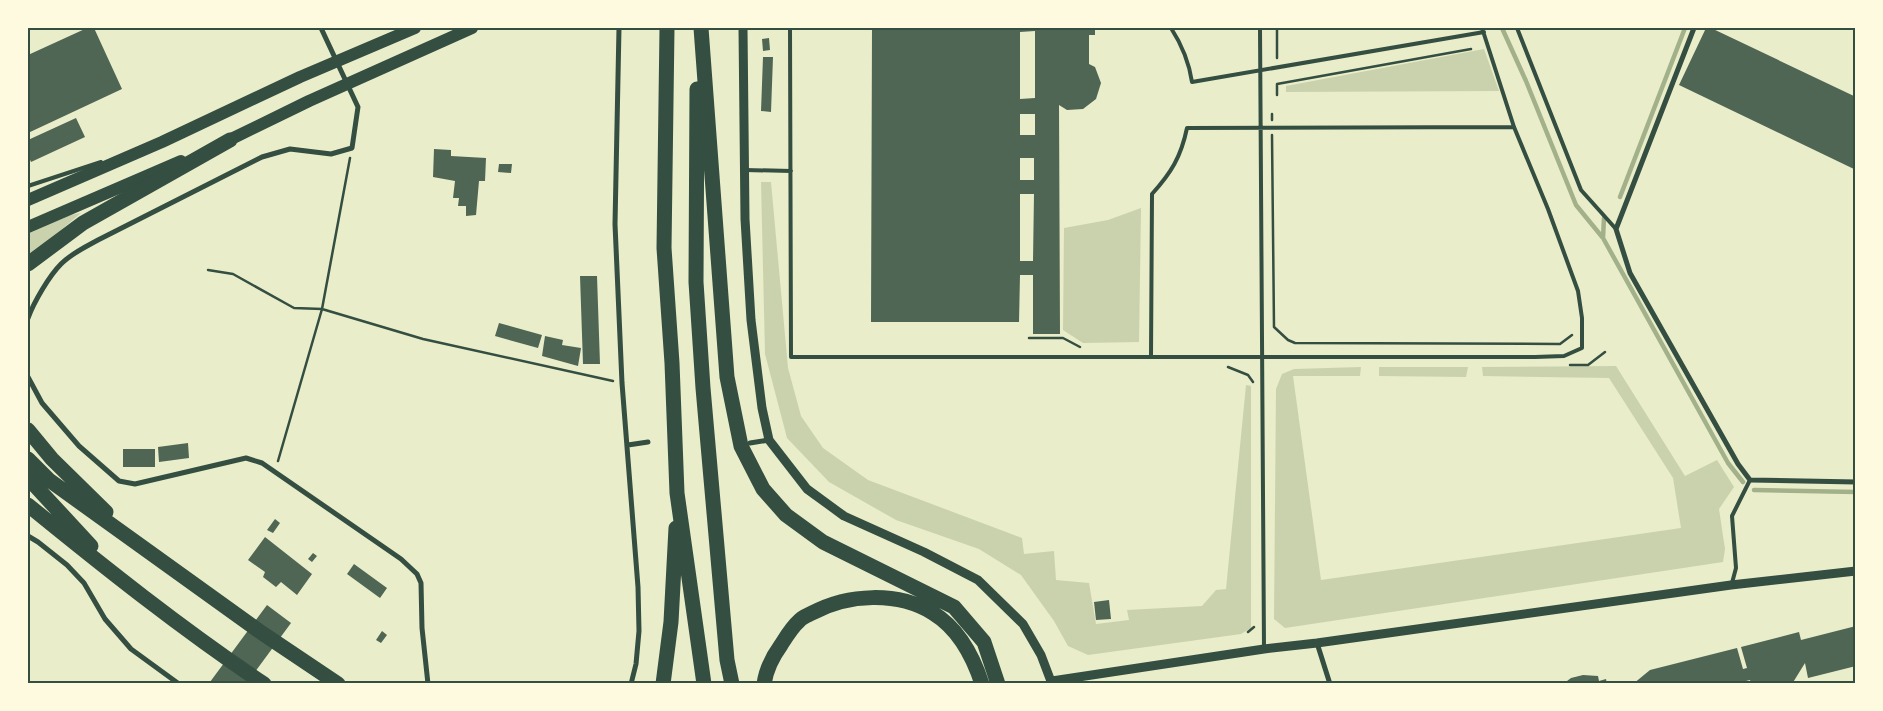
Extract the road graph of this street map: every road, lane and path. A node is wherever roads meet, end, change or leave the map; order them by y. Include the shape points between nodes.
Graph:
1 (321, 28) edge
2 (415, 28) edge
3 (472, 28) edge
4 (619, 28) edge
5 (667, 28) edge
6 (697, 28) edge
7 (701, 28) edge
8 (743, 28) edge
9 (790, 28) edge
10 (1171, 28) edge
11 (1260, 28) edge
12 (1277, 28) edge
13 (1516, 28) edge
14 (1694, 28) edge
15 (1483, 30) edge
16 (1471, 48) dead end
17 (336, 62) junction
18 (1277, 65) dead end
19 (1260, 72) junction
20 (1277, 75) dead end
21 (1277, 84) junction
22 (347, 85) junction
23 (1277, 95) dead end
24 (1272, 114) dead end
25 (1260, 127) junction
26 (1272, 127) junction
27 (1514, 128) junction
28 (230, 140) junction
29 (162, 142) junction
30 (352, 148) junction
31 (745, 170) junction
32 (791, 171) junction
33 (28, 186) edge
34 (28, 200) edge
35 (28, 227) edge
36 (1616, 229) junction
37 (28, 264) edge
38 (208, 270) dead end
39 (322, 309) junction
40 (28, 318) edge
41 (1574, 333) dead end
42 (1029, 338) dead end
43 (1083, 348) dead end
44 (1151, 357) junction
45 (1263, 357) junction
46 (1222, 365) dead end
47 (28, 377) edge
48 (1253, 382) dead end
49 (622, 383) junction
50 (28, 430) edge
51 (769, 440) junction
52 (648, 442) dead end
53 (750, 443) dead end
54 (628, 445) junction
55 (28, 459) edge
56 (275, 472) junction
57 (28, 478) edge
58 (1750, 480) junction
59 (1856, 482) edge
60 (677, 493) junction
61 (28, 505) edge
62 (28, 536) edge
63 (145, 549) junction
64 (1856, 571) edge
65 (122, 581) junction
66 (1731, 585) junction
67 (1255, 624) dead end
68 (1248, 632) dead end
69 (1317, 643) junction
70 (1264, 649) junction
71 (1052, 682) edge
72 (179, 684) edge
73 (264, 684) edge
74 (338, 684) edge
75 (428, 684) edge
76 (630, 684) edge
77 (663, 684) edge
78 (704, 684) edge
79 (732, 684) edge
80 (764, 684) edge
81 (982, 684) edge
82 (998, 684) edge
83 (1330, 684) edge

1 - 17 street
2 - 17 main road
3 - 22 main road
4 - 49 street via 615,224
5 - 60 highway via 664,248
6 - 79 highway via 696,282 726,650
7 - 82 highway via 727,377 741,446 763,489 793,520 823,542 954,607 984,642
8 - 31 street
9 - 32 lane
10 - 19 lane via 1181,43 1192,82
11 - 19 lane
12 - 18 path
13 - 36 lane via 1582,190
14 - 36 street
15 - 19 lane
15 - 27 lane
16 - 21 path
17 - 22 street
17 - 29 main road
19 - 25 lane
20 - 21 path
21 - 23 path
22 - 28 main road
22 - 30 street via 358,107
24 - 26 path
25 - 26 lane
25 - 44 lane via 1187,128 1170,174 1152,194
25 - 45 lane
26 - 27 lane
26 - 41 path via 1274,327 1288,340 1295,343 1560,344
27 - 45 lane via 1578,291 1582,348 1564,356 1534,357
28 - 35 main road
28 - 37 highway via 83,223
29 - 33 lane
29 - 34 main road
30 - 39 path
30 - 40 street via 331,154 290,149 262,157 98,240 60,265 34,302
31 - 32 lane
31 - 51 street via 751,320
32 - 44 lane via 791,357
36 - 58 street via 1630,273
38 - 39 path via 233,274 294,308
39 - 49 path via 424,339
39 - 56 path
42 - 43 path via 1063,338
44 - 45 lane
45 - 70 lane
46 - 48 path via 1248,375
47 - 56 street via 42,403 79,446 119,481 135,484 246,458
49 - 54 street
50 - 63 highway via 52,459
51 - 53 street
51 - 71 street via 807,489 844,516 978,580 1023,624
52 - 54 street
54 - 76 street via 639,631 636,664
55 - 63 highway via 49,480
56 - 75 street via 401,559 416,574 421,583
57 - 65 highway
58 - 59 street
58 - 66 lane via 1732,516 1736,568
60 - 77 highway via 671,622
60 - 78 highway
61 - 65 highway
62 - 72 street via 67,565 84,583 105,619 131,649
63 - 74 highway
64 - 66 street
65 - 73 highway
66 - 69 street
67 - 68 path
69 - 70 street
69 - 83 street
70 - 71 street
80 - 81 highway via 774,655 800,620 826,606 848,600 887,598 913,604 933,613 948,625 968,650

